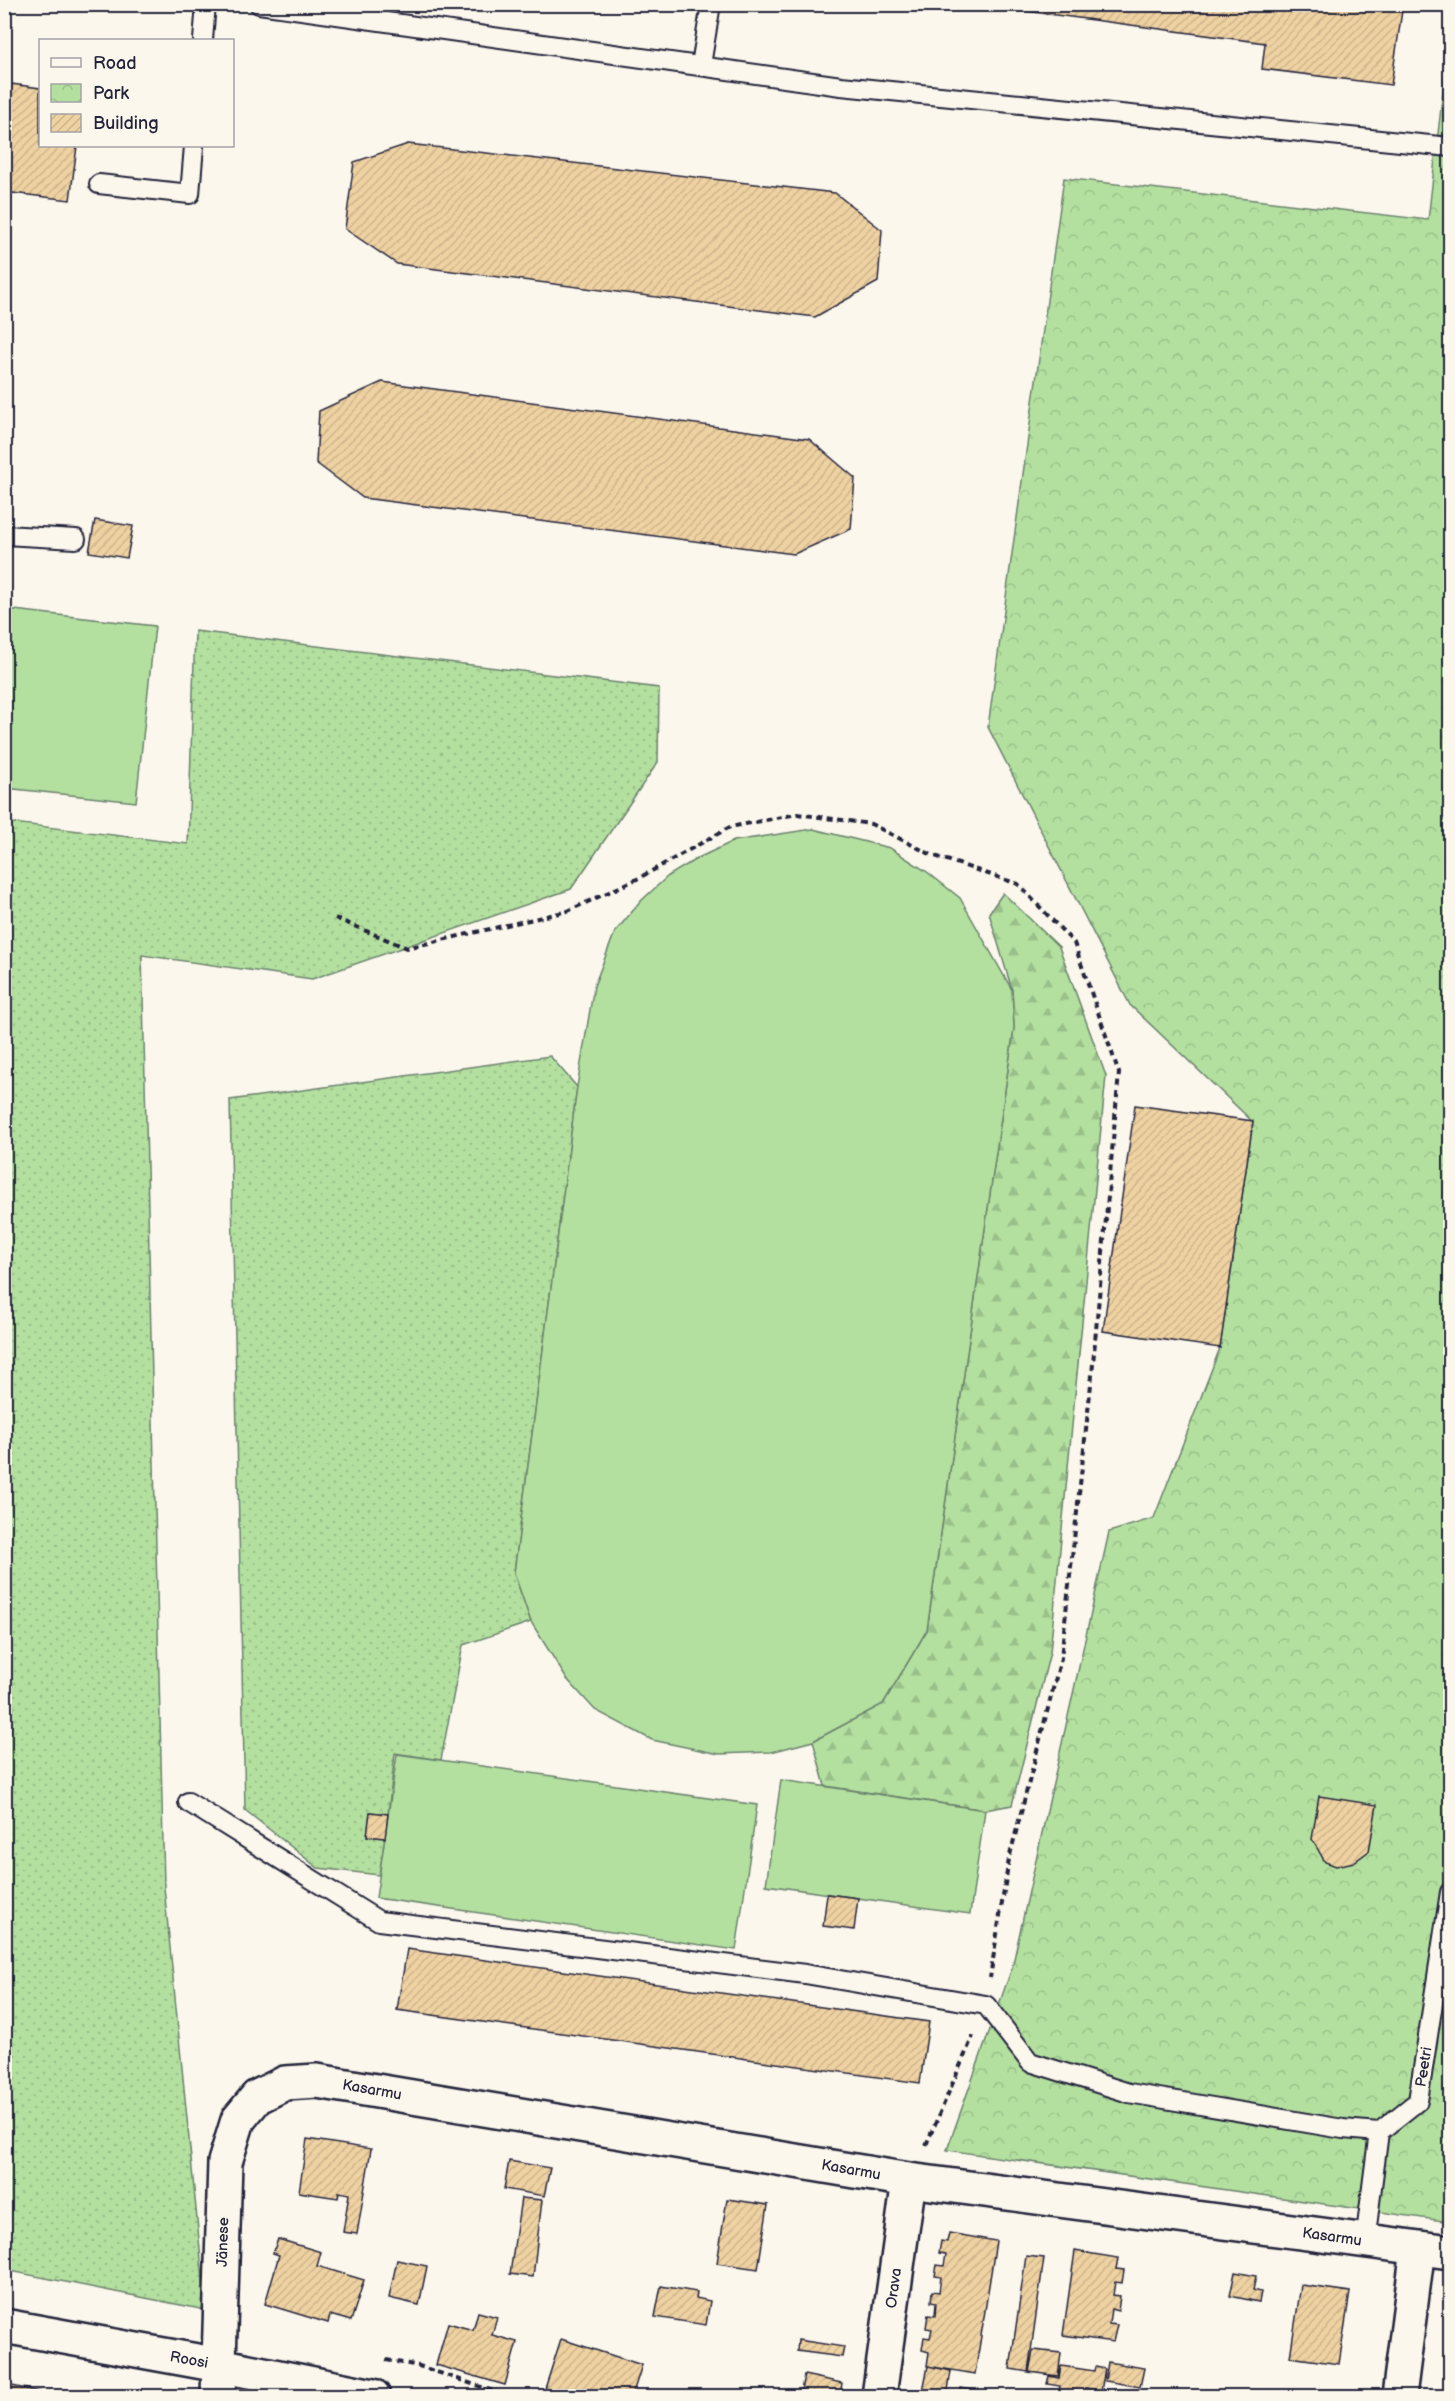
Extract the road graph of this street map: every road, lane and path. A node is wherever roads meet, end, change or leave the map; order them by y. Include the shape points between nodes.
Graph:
1 (206, 4) edge
2 (259, 4) edge
3 (711, 4) edge
4 (203, 39) edge
5 (701, 66) junction
6 (194, 147) edge
7 (1450, 147) edge
8 (99, 184) dead end
9 (4, 535) edge
10 (76, 539) dead end
11 (335, 918) dead end
12 (188, 1802) dead end
13 (1450, 1892) edge
14 (986, 2005) junction
15 (256, 2097) joint
16 (1379, 2132) junction
17 (909, 2180) junction
18 (1365, 2242) junction
19 (1418, 2248) junction
20 (1450, 2252) edge
21 (4, 2326) edge
22 (219, 2381) edge
23 (373, 2397) edge
24 (879, 2397) edge
25 (1399, 2397) edge

1 - 4 lane
2 - 5 lane
3 - 5 lane
5 - 7 lane via 841,86
6 - 8 lane via 190,194
9 - 10 lane
11 - 14 path via 407,948 568,910 639,878 730,827 797,814 871,824 932,855 1018,884 1074,943 1119,1073 1113,1148 1061,1658 1009,1859
12 - 14 lane via 379,1921 805,1974
13 - 16 lane, Peetri via 1418,2101
14 - 16 lane via 1030,2062 1129,2093
14 - 17 path via 944,2108
15 - 17 street, Kasarmu via 285,2083 317,2081
15 - 22 street, Jänese via 238,2120 225,2162
16 - 18 lane
17 - 18 street, Kasarmu
17 - 24 street, Orava
18 - 19 street, Kasarmu
19 - 20 street, Kasarmu
19 - 25 street
21 - 22 street, Roosi
22 - 23 street, Roosi

